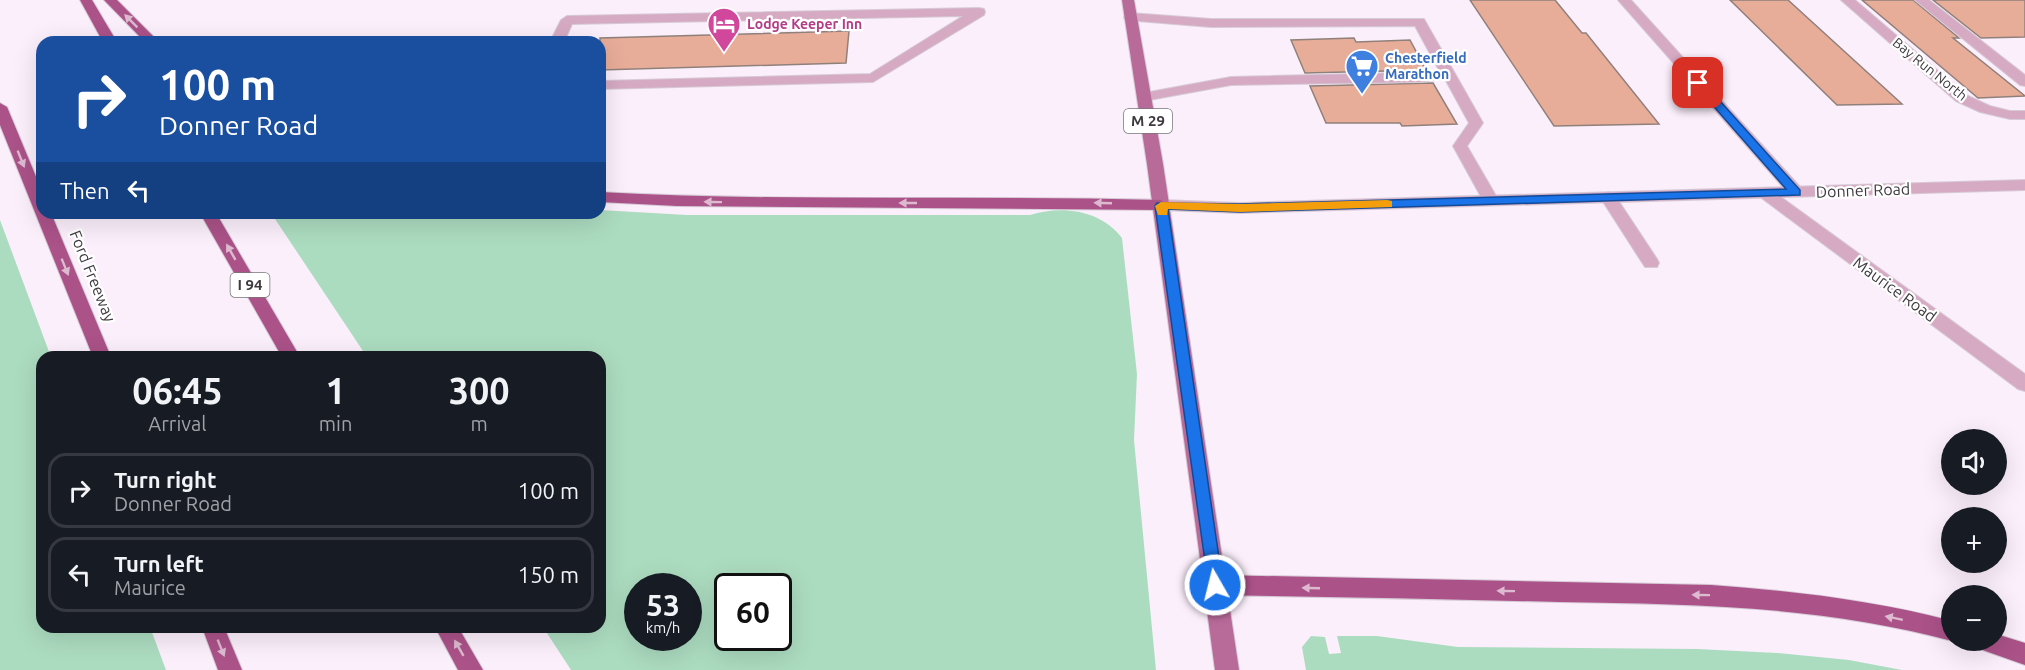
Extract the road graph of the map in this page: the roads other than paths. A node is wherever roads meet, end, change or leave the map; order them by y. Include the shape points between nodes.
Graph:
1 (86, 0) edge
2 (110, 0) edge
3 (1128, 0) edge
4 (1624, 0) edge
5 (1847, 0) edge
6 (1921, 0) edge
7 (979, 6) edge
8 (1130, 17) junction
9 (107, 36) edge
10 (146, 36) edge
11 (560, 36) edge
12 (1448, 75) junction
13 (2025, 82) edge
14 (606, 85) edge
15 (1144, 97) junction
16 (0, 107) edge
17 (2025, 115) edge
18 (2025, 185) edge
19 (1796, 192) junction
20 (1765, 193) junction
21 (36, 195) edge
22 (606, 197) edge
23 (1608, 198) junction
24 (1491, 201) junction
25 (1161, 206) junction
26 (46, 219) edge
27 (211, 219) edge
28 (1651, 263) dead end
29 (100, 351) edge
30 (288, 351) edge
31 (2025, 384) edge
32 (1215, 585) junction
33 (1941, 629) edge
34 (215, 633) edge
35 (450, 633) edge
36 (2007, 648) edge
37 (2025, 654) edge
38 (230, 670) edge
39 (471, 670) edge
40 (1227, 670) edge

1 - 9 highway
10 -> 2 highway
3 - 8 main road, M 29
4 - 19 street
5 - 17 street, Bay Run North via 1961,98 2010,116
6 - 13 street
7 - 11 street via 567,20
7 - 14 street via 873,78
8 - 12 street via 1211,23 1419,22
8 - 15 main road, M 29
12 - 15 street via 1231,81
12 - 24 street via 1476,123 1460,146
15 - 25 main road, M 29
16 -> 21 highway, Ford Freeway
18 - 19 street, Donner Road
19 - 20 street, Donner Road
20 - 23 street, Donner Road
20 - 31 street, Maurice Road
25 -> 22 highway
23 - 24 street, Donner Road
23 - 28 street
24 - 25 street, Donner Road via 1240,208
25 - 32 main road, M 29
26 -> 29 highway, Ford Freeway
30 -> 27 highway, I 94
33 -> 32 highway via 1862,611 1711,595
32 - 40 main road, M 29
34 -> 38 highway
39 -> 35 highway
36 - 37 highway

